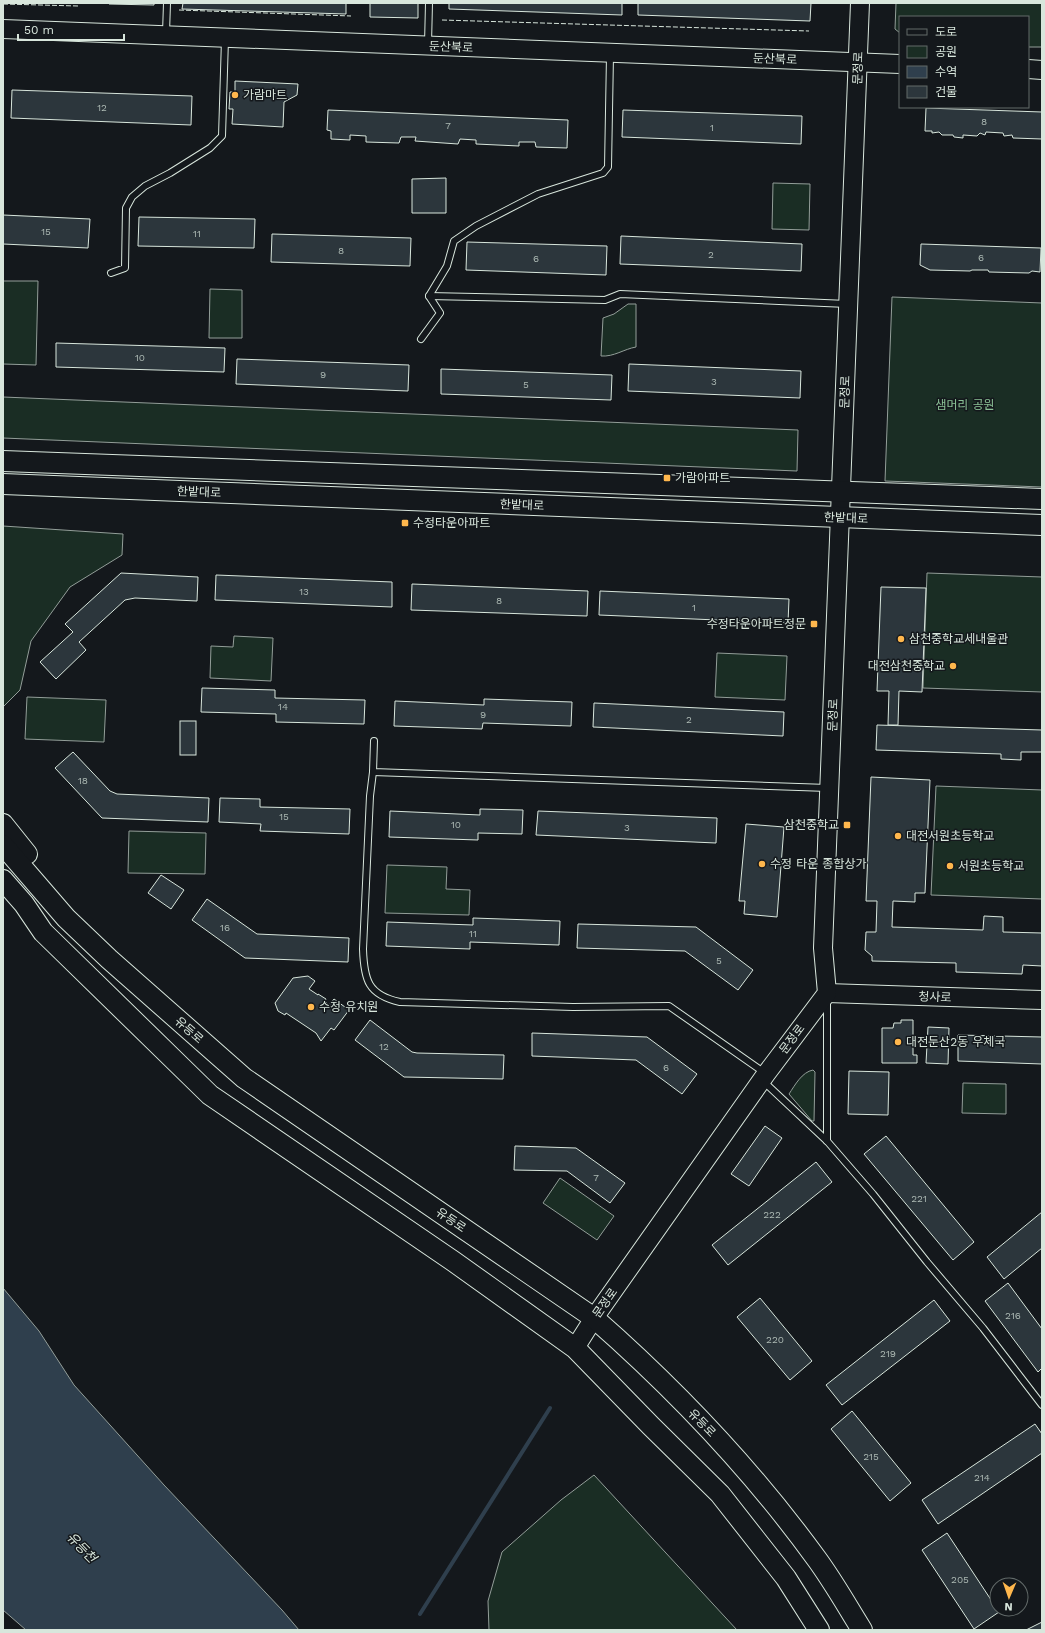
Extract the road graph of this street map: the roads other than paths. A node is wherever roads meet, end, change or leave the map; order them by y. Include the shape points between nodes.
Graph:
1 (167, 3) edge
2 (429, 3) edge
3 (860, 3) edge
4 (3, 29) edge
5 (166, 36) junction
6 (225, 38) junction
7 (428, 46) junction
8 (610, 53) junction
9 (858, 63) junction
10 (899, 64) edge
11 (1029, 69) edge
12 (1042, 70) edge
13 (112, 273) dead end
14 (429, 296) junction
15 (848, 304) junction
16 (421, 339) dead end
17 (3, 461) edge
18 (3, 484) edge
19 (841, 492) junction
20 (1042, 499) edge
21 (840, 518) junction
22 (1042, 525) edge
23 (374, 741) dead end
24 (373, 772) junction
25 (830, 788) junction
26 (3, 824) edge
27 (3, 845) edge
28 (3, 880) edge
29 (3, 900) edge
30 (66, 918) junction
31 (43, 932) junction
32 (827, 993) junction
33 (1042, 1000) edge
34 (764, 1077) junction
35 (827, 1141) junction
36 (594, 1318) junction
37 (575, 1348) junction
38 (1042, 1404) edge
39 (819, 1630) edge
40 (862, 1630) edge

1 - 5 lane
2 - 7 lane
3 - 9 main road, 문정로
4 - 5 main road, 둔산북로
5 - 6 main road, 둔산북로
6 - 7 main road, 둔산북로
6 - 13 lane via 222,136 210,148 145,186 132,197 126,208 125,268
7 - 8 main road, 둔산북로
8 - 9 main road, 둔산북로
8 - 14 lane via 608,167 602,173 538,194 462,234 454,241 447,266
9 - 10 main road, 둔산북로
9 - 15 main road, 문정로
11 - 12 main road
14 - 15 lane via 605,300 620,294
14 - 16 lane via 440,313
15 - 19 main road, 문정로
17 - 19 main road, 한밭대로
18 - 21 main road, 한밭대로
19 - 20 main road, 한밭대로
19 - 21 main road, 문정로
21 - 22 main road, 한밭대로
21 - 25 main road, 문정로
23 - 24 lane
24 - 25 lane
24 - 34 lane via 363,949 370,987 378,994 400,1002 573,1007 669,1006
25 - 32 main road, 문정로 via 823,948
26 - 30 main road via 56,889
27 - 30 main road, 유등로
28 - 31 main road via 24,904
29 - 31 main road via 19,917
30 - 36 main road, 유등로 via 244,1078
31 - 37 main road via 210,1094
32 - 33 main road, 청사로
32 - 34 main road, 문정로
32 - 35 lane
34 - 35 lane
34 - 36 main road, 문정로
35 - 38 lane via 873,1194
36 - 37 main road, 문정로
36 - 40 main road, 유등로 via 634,1353 746,1468 817,1559
37 - 39 main road via 720,1494 786,1578

